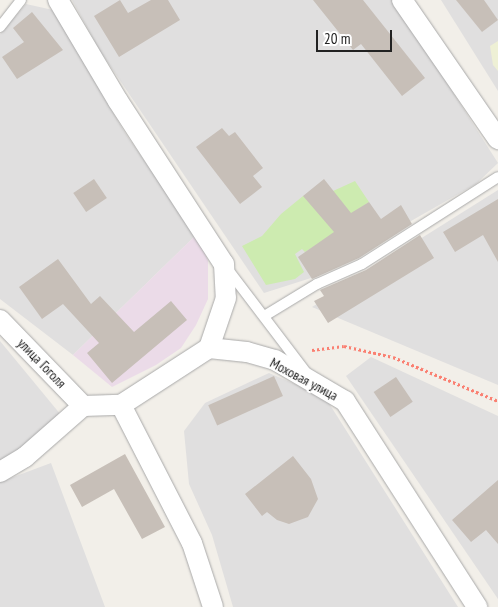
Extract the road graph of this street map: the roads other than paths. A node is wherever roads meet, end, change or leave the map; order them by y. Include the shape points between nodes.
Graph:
1 (21, 0) edge
2 (58, 0) edge
3 (402, 0) edge
4 (0, 27) edge
5 (498, 139) edge
6 (498, 177) edge
7 (224, 264) junction
8 (266, 316) junction
9 (0, 320) edge
10 (209, 348) junction
11 (311, 379) junction
12 (120, 405) junction
13 (83, 406) junction
14 (0, 472) edge
15 (213, 607) edge
16 (477, 607) edge

1 - 4 lane
2 - 7 street via 118,101
3 - 5 street
6 - 8 lane via 362,264 317,284
7 - 8 lane
7 - 10 street via 226,298
8 - 11 lane
9 - 13 street, улица Гоголя
10 - 11 street, Моховая улица via 247,352 275,360
10 - 12 street
11 - 16 street, Моховая улица via 345,401
12 - 13 street
12 - 15 street via 158,472 192,543
13 - 14 street via 26,457

